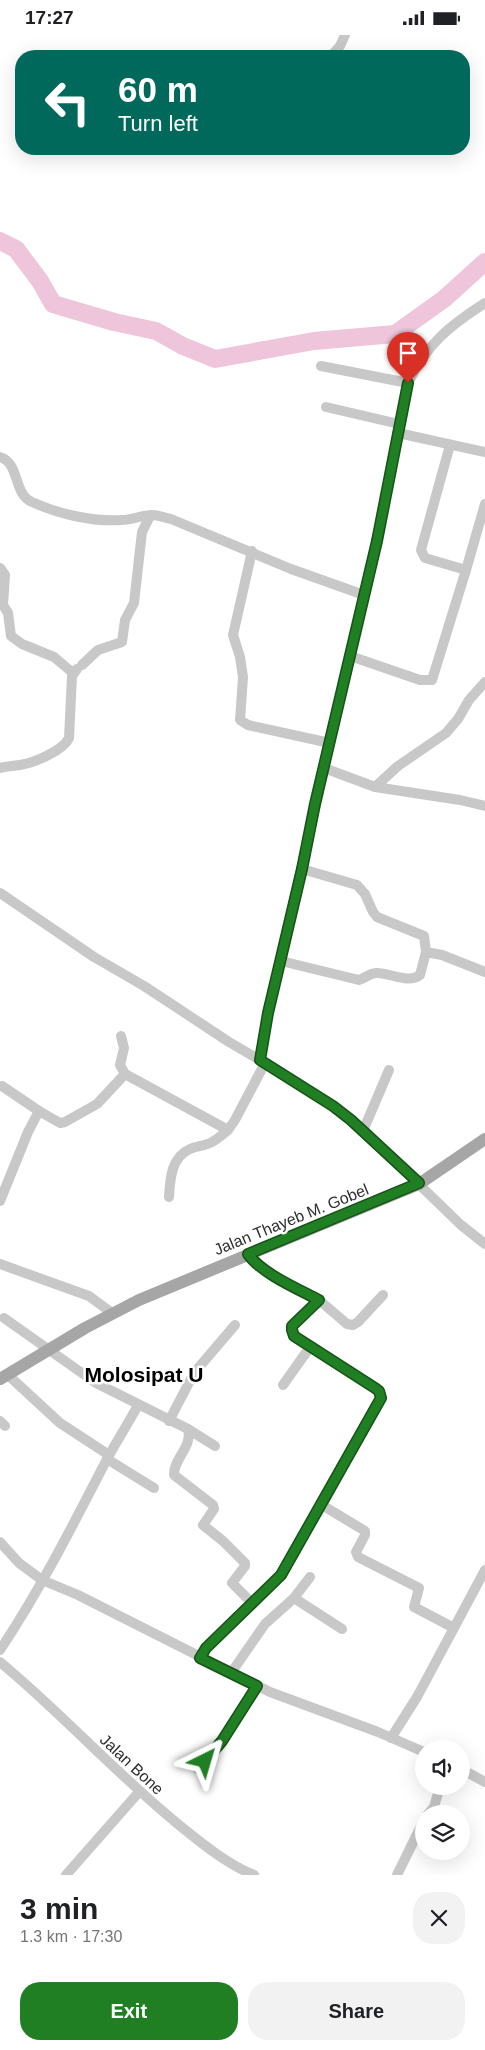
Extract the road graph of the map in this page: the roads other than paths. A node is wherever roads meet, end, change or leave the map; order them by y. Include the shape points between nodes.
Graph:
1 (345, 35) edge
2 (336, 50) edge
3 (485, 303) edge
4 (321, 366) dead end
5 (408, 383) junction
6 (326, 407) dead end
7 (399, 429) junction
8 (450, 445) junction
9 (485, 452) edge
10 (0, 457) edge
11 (485, 504) edge
12 (150, 516) junction
13 (252, 551) junction
14 (0, 567) edge
15 (466, 571) junction
16 (364, 595) junction
17 (350, 656) junction
18 (77, 669) junction
19 (485, 682) edge
20 (330, 743) junction
21 (0, 768) edge
22 (324, 768) junction
23 (375, 787) junction
24 (485, 806) edge
25 (302, 869) junction
26 (0, 893) edge
27 (426, 952) junction
28 (281, 961) junction
29 (485, 972) edge
30 (121, 1036) dead end
31 (263, 1062) junction
32 (389, 1070) dead end
33 (125, 1074) junction
34 (2, 1086) dead end
35 (39, 1111) junction
36 (228, 1130) junction
37 (363, 1131) junction
38 (485, 1139) edge
39 (419, 1183) junction
40 (169, 1197) dead end
41 (0, 1201) edge
42 (485, 1244) edge
43 (248, 1254) junction
44 (0, 1264) edge
45 (383, 1295) dead end
46 (319, 1300) junction
47 (112, 1313) junction
48 (4, 1318) dead end
49 (235, 1325) dead end
50 (310, 1347) junction
51 (49, 1349) junction
52 (4, 1377) edge
53 (283, 1385) dead end
54 (138, 1405) junction
55 (169, 1421) junction
56 (188, 1429) junction
57 (215, 1446) dead end
58 (108, 1457) junction
59 (154, 1488) dead end
60 (322, 1505) junction
61 (0, 1542) edge
62 (485, 1571) edge
63 (310, 1577) dead end
64 (42, 1580) junction
65 (294, 1597) junction
66 (251, 1602) junction
67 (454, 1628) junction
68 (342, 1629) dead end
69 (0, 1651) edge
70 (200, 1658) junction
71 (0, 1662) edge
72 (231, 1673) junction
73 (257, 1686) junction
74 (391, 1738) junction
75 (415, 1748) edge
76 (198, 1769) dead end
77 (470, 1774) edge
78 (485, 1782) edge
79 (138, 1792) junction
80 (415, 1838) edge
81 (66, 1875) edge
82 (254, 1875) edge
83 (397, 1875) edge

1 - 2 street
3 - 5 street via 446,329 416,367
4 - 5 street
5 - 7 street
6 - 7 street
7 - 8 street
7 - 16 street
8 - 9 street
8 - 15 street via 421,550 425,558
10 - 12 street via 9,463 24,497 30,502 58,513 120,520
11 - 15 street
12 - 13 street via 172,519
12 - 18 street via 142,532 134,603 125,620 122,642 98,649
13 - 16 street
13 - 20 street via 233,635 243,677 240,720 248,725
14 - 18 street via 5,575 3,605 8,613 11,636
15 - 17 street via 432,680 420,680
16 - 17 street
17 - 20 street
18 - 21 street via 67,743 22,765
19 - 23 street via 446,733 398,766
20 - 22 street
22 - 23 street
22 - 25 street
23 - 24 street
25 - 27 street via 361,888 377,917 424,936
25 - 28 street
26 - 31 street via 94,957
27 - 28 street via 420,975 411,979 380,973 369,974 359,980
27 - 29 street
28 - 31 street via 268,1013
30 - 33 street via 124,1048 119,1061
31 - 36 street
31 - 37 street via 333,1106
32 - 37 street
33 - 35 street via 97,1104 70,1120 60,1123
33 - 36 street
34 - 35 street
35 - 41 street
36 - 40 street via 212,1142 191,1148 181,1155 170,1178
37 - 39 street
38 - 39 main road, Jalan Thayeb M. Gobel
39 - 42 street
39 - 43 main road, Jalan Thayeb M. Gobel
43 - 46 street via 266,1271
43 - 47 main road, Jalan Thayeb M. Gobel
44 - 47 street via 89,1296
45 - 46 street via 353,1325
46 - 50 street via 292,1326 294,1336
47 - 51 main road, Jalan Thayeb M. Gobel
48 - 51 street
49 - 55 street via 194,1373
50 - 53 street
50 - 60 street via 375,1388 381,1398
51 - 52 main road, Jalan Thayeb M. Gobel
51 - 54 street via 96,1383
52 - 58 street
54 - 55 street
54 - 58 street
55 - 56 street
56 - 57 street
56 - 66 street via 189,1441 174,1475 213,1505 214,1509 203,1525 245,1563 232,1583
58 - 59 street
58 - 64 street
60 - 66 street via 281,1575
60 - 67 street via 365,1531 356,1552 358,1557 419,1588 414,1607
61 - 64 street via 19,1563
62 - 67 street
63 - 65 street
64 - 69 street
64 - 70 street
65 - 68 street
65 - 72 street via 265,1624
66 - 70 street
67 - 74 street
70 - 72 street
71 - 79 street, Jalan Bone via 24,1681
72 - 73 street
73 - 74 street
73 - 76 street via 222,1741
74 - 75 street
77 - 78 street
79 - 81 street
79 - 82 street, Jalan Bone via 203,1844
80 - 83 street

